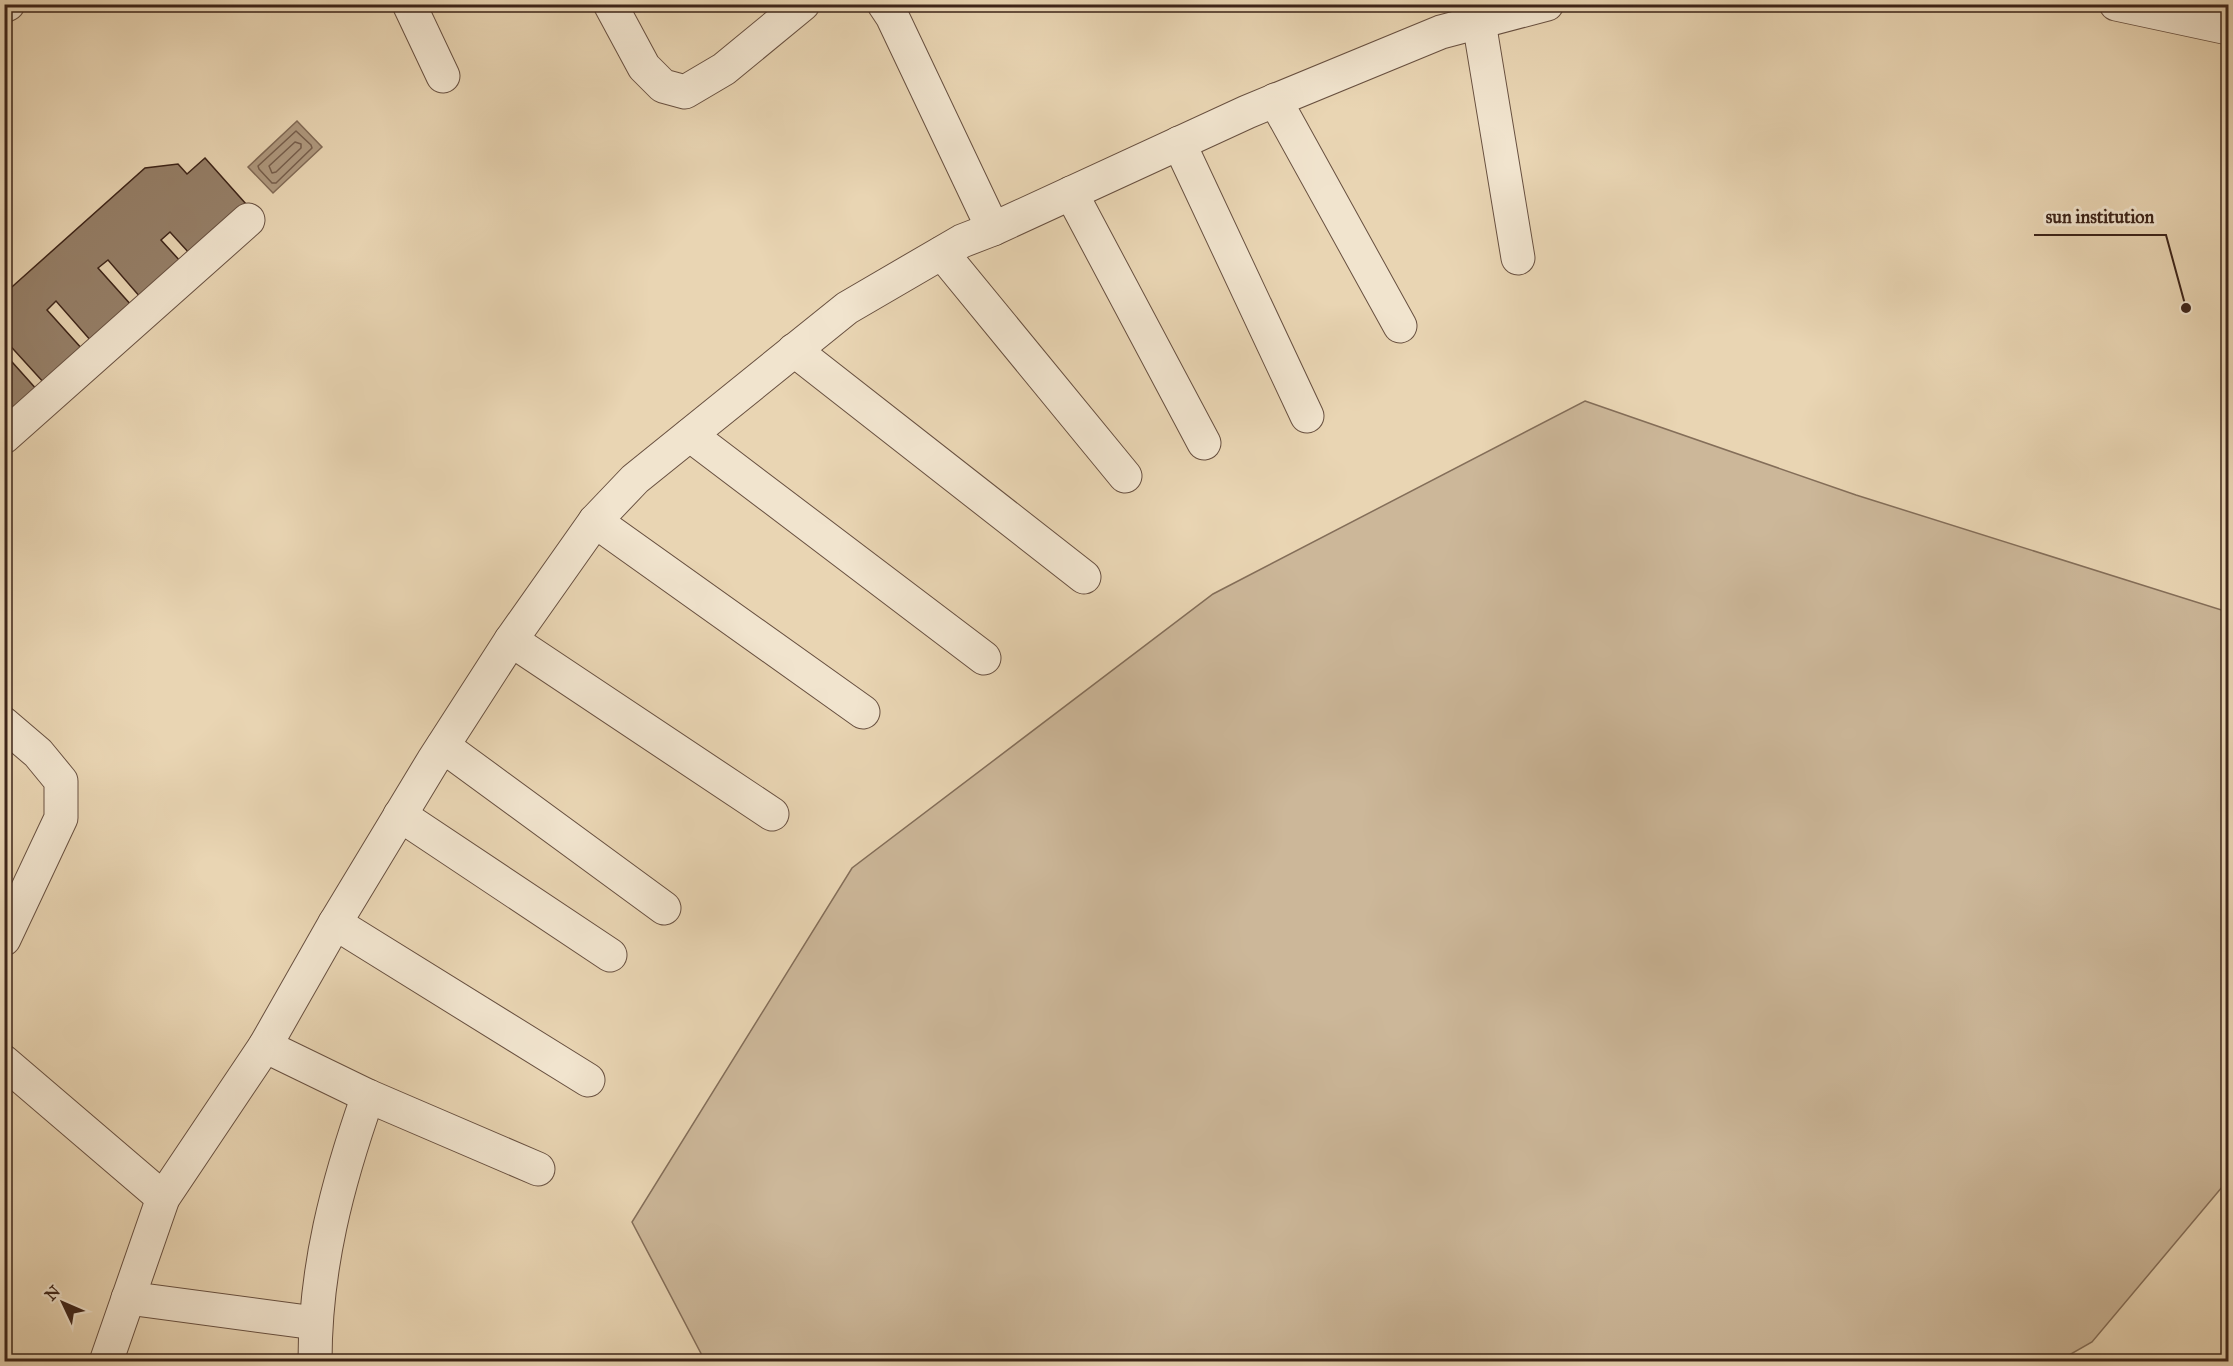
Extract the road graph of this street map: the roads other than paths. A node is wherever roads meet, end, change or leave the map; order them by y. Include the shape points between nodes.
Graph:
1 (409, 4) edge
2 (610, 4) edge
3 (803, 4) edge
4 (884, 4) edge
5 (1547, 4) edge
6 (2116, 4) edge
7 (1479, 22) junction
8 (2229, 28) edge
9 (442, 76) dead end
10 (1275, 100) junction
11 (1179, 143) junction
12 (1071, 193) junction
13 (248, 220) dead end
14 (993, 229) junction
15 (942, 253) junction
16 (1518, 258) dead end
17 (1400, 326) dead end
18 (794, 350) junction
19 (1307, 416) dead end
20 (690, 435) junction
21 (4, 437) edge
22 (1204, 442) dead end
23 (1125, 476) dead end
24 (595, 521) junction
25 (1084, 578) dead end
26 (511, 640) junction
27 (984, 658) dead end
28 (863, 712) dead end
29 (4, 724) edge
30 (443, 746) junction
31 (772, 814) dead end
32 (400, 815) junction
33 (664, 908) dead end
34 (335, 923) junction
35 (4, 939) edge
36 (610, 955) dead end
37 (265, 1046) junction
38 (4, 1062) edge
39 (588, 1080) dead end
40 (368, 1096) junction
41 (538, 1169) dead end
42 (163, 1198) junction
43 (128, 1298) junction
44 (315, 1323) junction
45 (106, 1362) edge
46 (315, 1362) edge

1 - 9 street
2 - 3 street via 644,67 663,86 685,92 724,69
4 - 14 street
5 - 7 street
6 - 8 street
7 - 10 street via 1441,32
7 - 16 street
10 - 11 street
10 - 17 street
11 - 12 street
11 - 19 street
12 - 14 street
12 - 22 street
13 - 21 street
14 - 15 street
15 - 18 street via 847,308
15 - 23 street
18 - 20 street
18 - 25 street
20 - 24 street via 635,479
20 - 27 street
24 - 26 street
24 - 28 street
26 - 30 street
26 - 31 street
29 - 35 street via 38,753 61,781 61,818
30 - 32 street
30 - 33 street
32 - 34 street
32 - 36 street
34 - 37 street
34 - 39 street
37 - 40 street
37 - 42 street
38 - 42 street
40 - 41 street
40 - 44 street via 344,1162 329,1220
42 - 43 street
43 - 44 street
43 - 45 street
44 - 46 street

